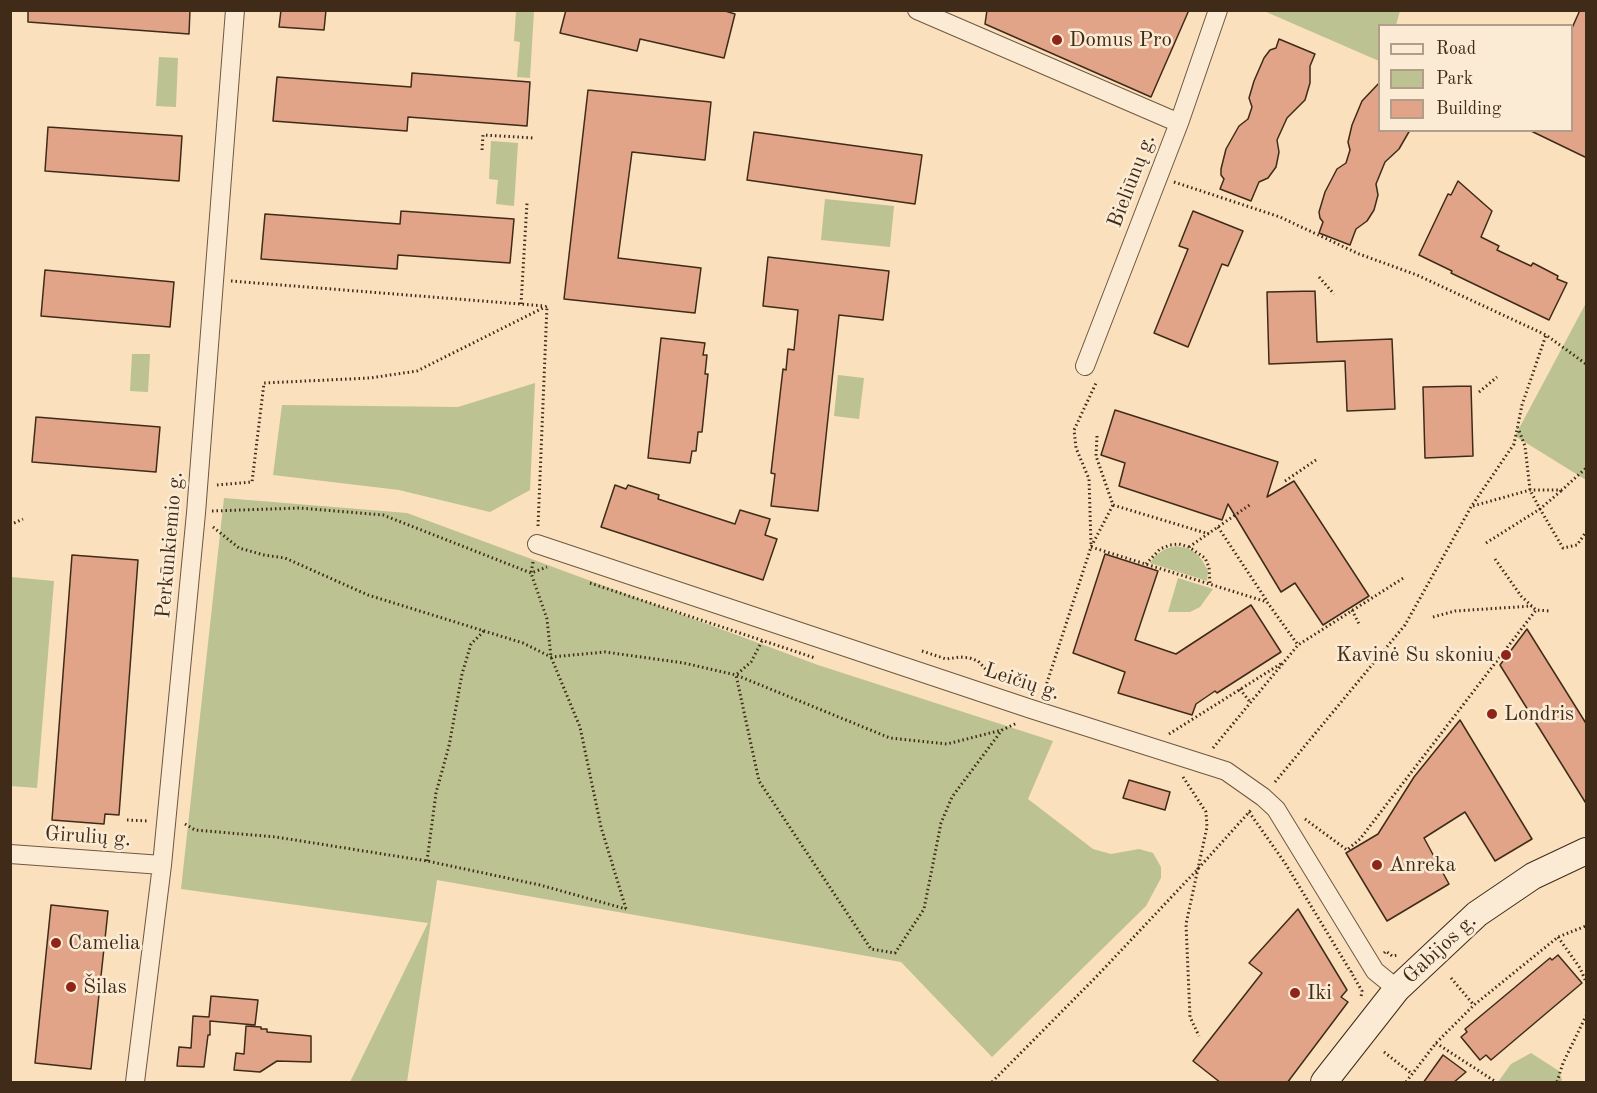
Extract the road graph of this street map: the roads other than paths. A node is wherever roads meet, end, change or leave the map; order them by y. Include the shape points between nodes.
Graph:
1 (235, 10) edge
2 (917, 10) edge
3 (1218, 10) edge
4 (1179, 123) junction
5 (1086, 366) road end
6 (537, 544) road end
7 (1587, 851) edge
8 (10, 854) edge
9 (162, 865) junction
10 (1397, 989) junction
11 (135, 1083) edge
12 (1324, 1083) edge

1 - 9 street, Perkūnkiemio g. via 196,513
2 - 4 street
3 - 4 street, Bieliūnų g.
4 - 5 street, Bieliūnų g.
6 - 10 street, Leičių g. via 1226,771 1276,809 1375,971
7 - 10 street, Gabijos g. via 1505,894
8 - 9 street, Girulių g.
9 - 11 street, Perkūnkiemio g.
10 - 12 street, Gabijos g.

